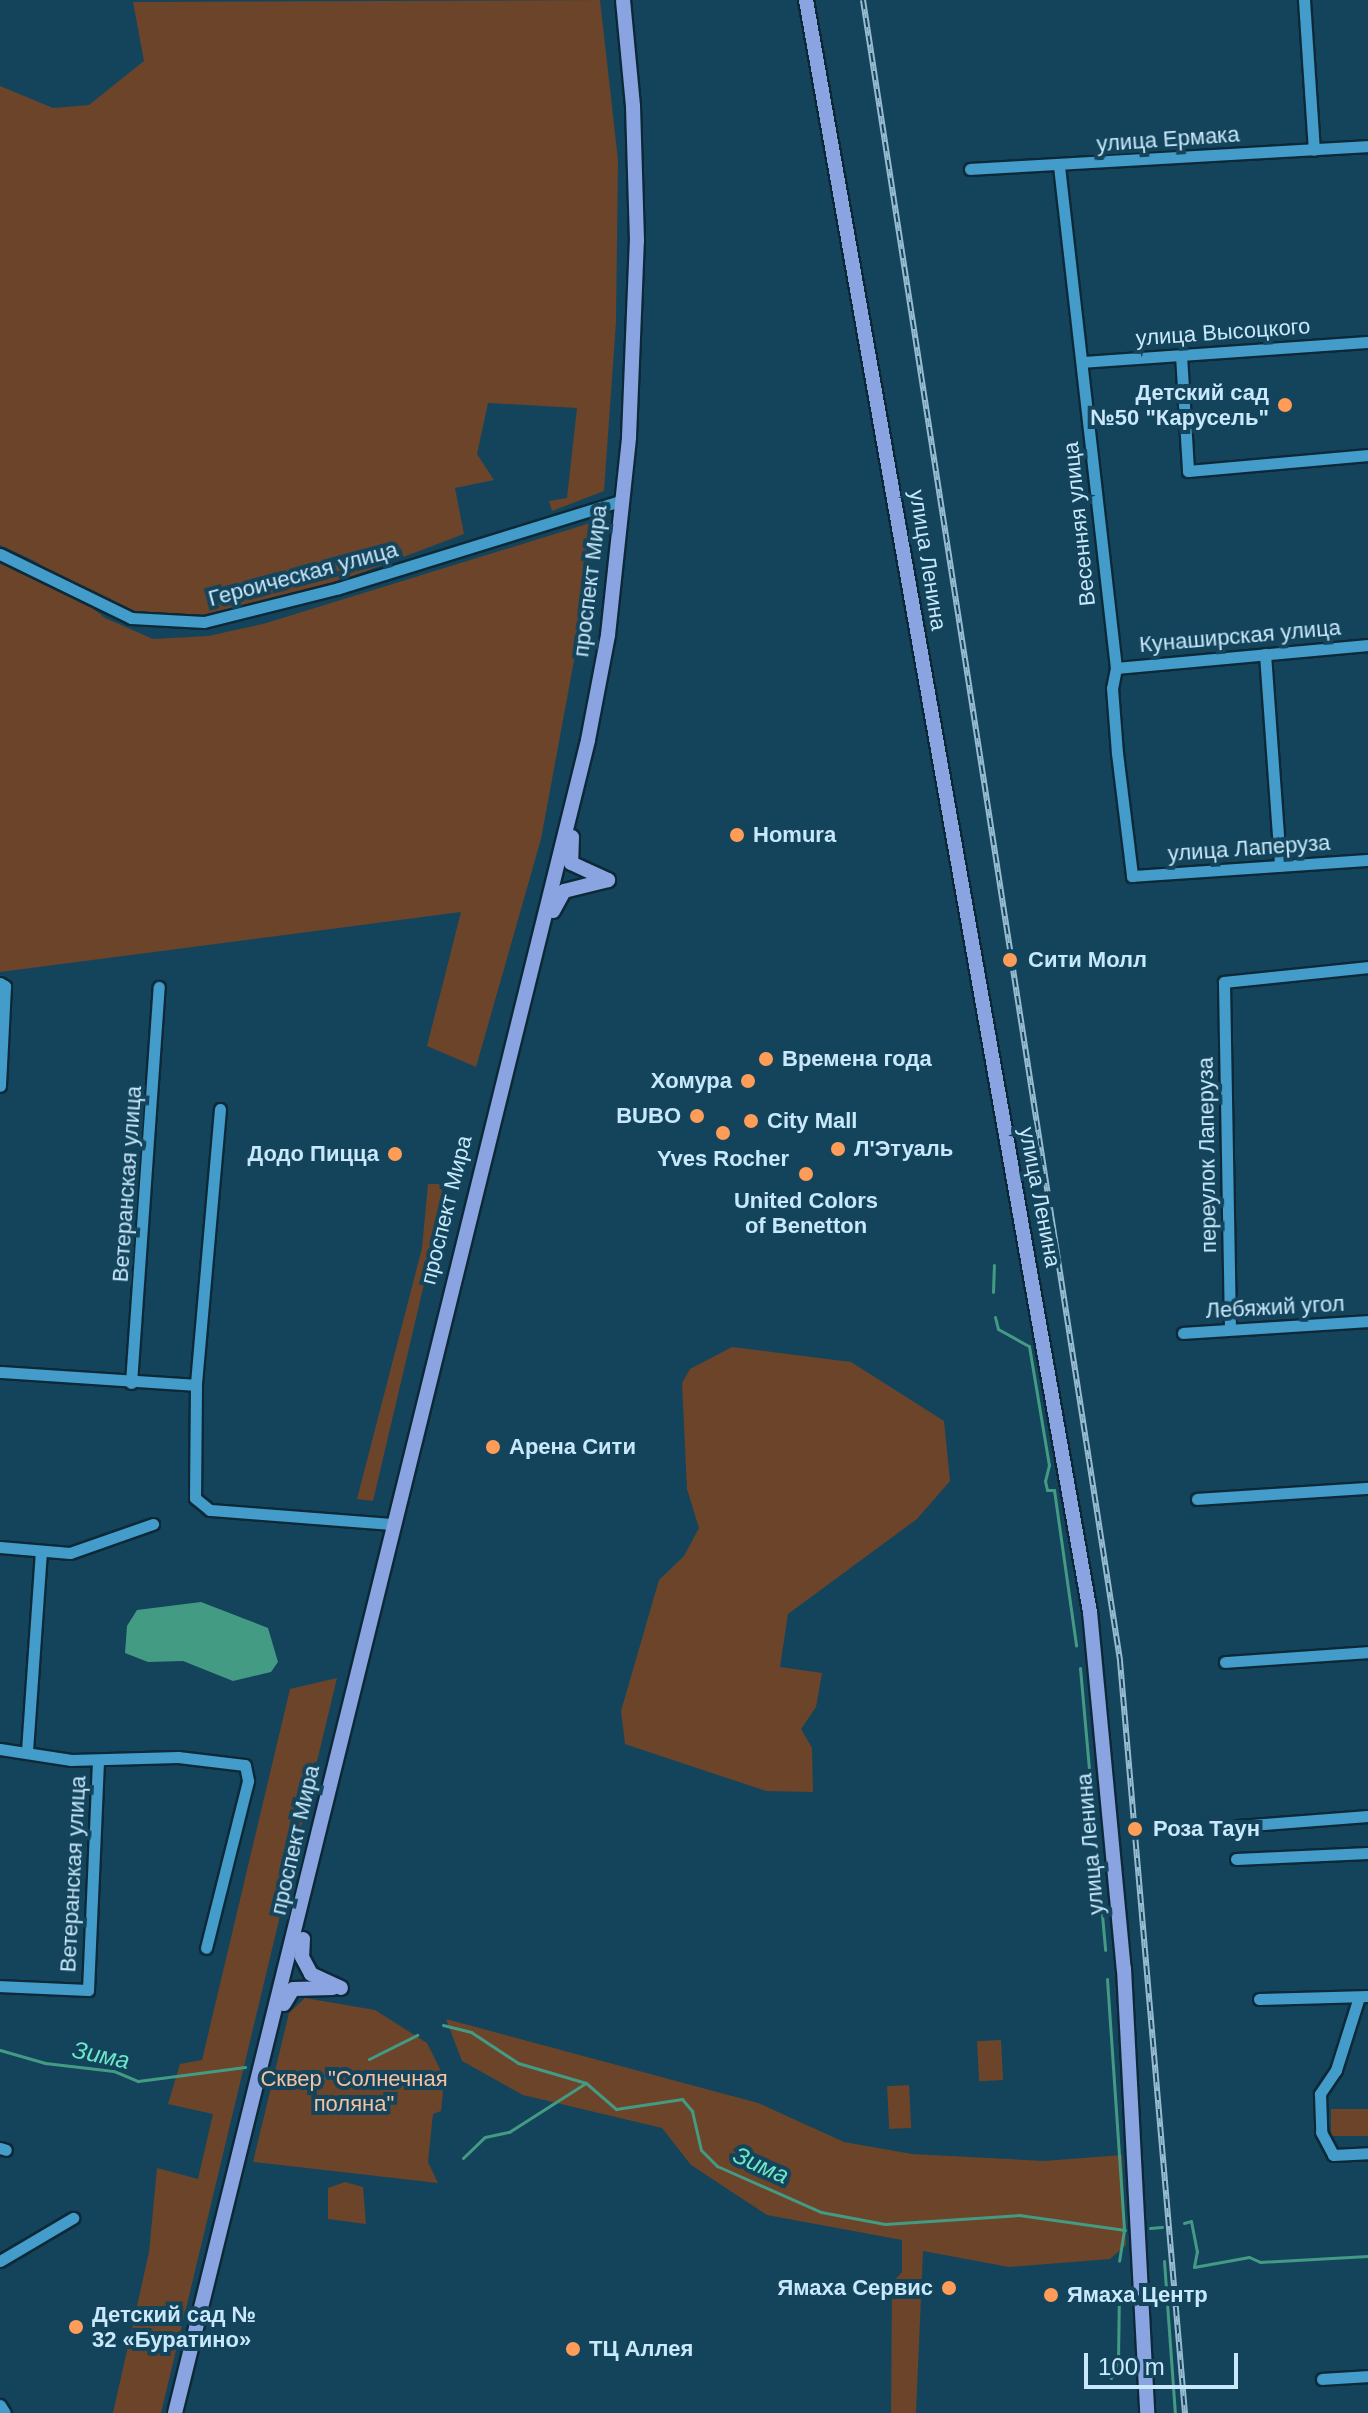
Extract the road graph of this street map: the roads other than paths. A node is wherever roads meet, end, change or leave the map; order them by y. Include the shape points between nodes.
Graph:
1 (623, 0) edge
2 (806, 0) edge
3 (1304, 0) edge
4 (1368, 146) edge
5 (1314, 150) junction
6 (1059, 166) junction
7 (970, 169) dead end
8 (1368, 342) edge
9 (1181, 355) junction
10 (1082, 362) junction
11 (1368, 455) edge
12 (623, 500) junction
13 (0, 554) edge
14 (1368, 645) edge
15 (1265, 654) junction
16 (1116, 668) junction
17 (575, 794) junction
18 (1368, 860) edge
19 (1280, 865) junction
20 (1132, 876) joint
21 (554, 877) junction
22 (610, 881) junction
23 (533, 960) junction
24 (1368, 967) edge
25 (0, 983) edge
26 (159, 987) dead end
27 (0, 1086) edge
28 (220, 1109) dead end
29 (1368, 1321) edge
30 (1230, 1327) junction
31 (1183, 1333) dead end
32 (0, 1372) edge
33 (131, 1383) junction
34 (196, 1385) junction
35 (1368, 1488) edge
36 (1197, 1499) dead end
37 (153, 1524) dead end
38 (392, 1524) junction
39 (0, 1547) edge
40 (41, 1552) junction
41 (1368, 1652) edge
42 (1225, 1662) dead end
43 (0, 1749) edge
44 (27, 1751) junction
45 (98, 1760) junction
46 (1368, 1816) edge
47 (1238, 1826) dead end
48 (1368, 1853) edge
49 (1236, 1859) dead end
50 (308, 1880) junction
51 (206, 1948) dead end
52 (287, 1976) junction
53 (0, 1986) edge
54 (341, 1988) junction
55 (1363, 1997) edge
56 (1259, 1999) dead end
57 (266, 2049) junction
58 (1368, 2153) edge
59 (73, 2218) dead end
60 (0, 2261) edge
61 (1368, 2376) edge
62 (1322, 2379) dead end
63 (0, 2405) edge
64 (5, 2413) edge
65 (175, 2413) edge
66 (1147, 2413) edge

1 - 12 main road, проспект Мира via 637,241
2 - 66 main road, улица Ленина via 1090,1612 1124,1969
3 - 5 street
4 - 5 street, улица Ермака
5 - 6 street, улица Ермака
6 - 7 street, улица Ермака
6 - 10 street, Весенняя улица
8 - 9 street, улица Высоцкого
9 - 10 street, улица Высоцкого
9 - 11 street via 1188,471
10 - 16 street, Весенняя улица
12 - 13 street, Героическая улица via 326,592 204,622 131,618
12 - 17 main road, проспект Мира via 608,635
14 - 15 street, Кунаширская улица
15 - 16 street, Кунаширская улица
15 - 19 street
16 - 20 street, Весенняя улица via 1116,740
17 - 21 main road, проспект Мира
17 - 22 main road via 571,863
18 - 19 street, улица Лаперуза
19 - 20 street, улица Лаперуза
21 - 22 main road
21 - 23 main road, проспект Мира
22 - 23 main road via 564,891
23 - 38 main road, проспект Мира
24 - 30 street, переулок Лаперуза via 1224,982
25 - 27 street via 5,986
26 - 33 street, Ветеранская улица
28 - 34 street
29 - 30 street, Лебяжий угол
30 - 31 street, Лебяжий угол
32 - 33 street
33 - 34 street
34 - 38 street via 195,1498 201,1508
35 - 36 street
37 - 40 street via 70,1553
38 - 50 main road, проспект Мира
39 - 40 street
40 - 44 street
41 - 42 street
43 - 44 street
44 - 45 street
45 - 51 street via 178,1757 245,1765 248,1781
45 - 53 street, Ветеранская улица via 88,1990
46 - 47 street
48 - 49 street
50 - 52 main road, проспект Мира
50 - 54 main road via 302,1957 311,1974
52 - 54 main road
52 - 57 main road, проспект Мира
54 - 57 main road via 293,1989
55 - 56 street
55 - 58 street via 1336,2070 1320,2094 1321,2132 1333,2155
57 - 65 main road, проспект Мира
59 - 60 street
61 - 62 street
63 - 64 street

